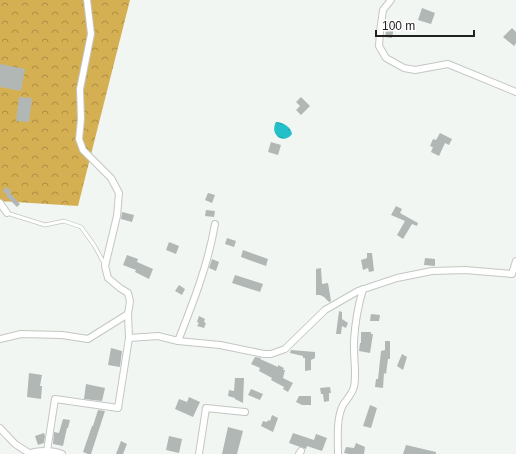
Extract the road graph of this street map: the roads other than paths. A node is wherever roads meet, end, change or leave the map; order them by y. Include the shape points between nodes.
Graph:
1 (87, 0) edge
2 (391, 0) edge
3 (516, 92) edge
4 (0, 203) edge
5 (8, 213) joint
6 (215, 224) dead end
7 (516, 261) edge
8 (105, 266) junction
9 (363, 289) junction
10 (128, 314) junction
11 (129, 338) junction
12 (0, 339) edge
13 (178, 341) junction
14 (245, 412) dead end
15 (0, 428) edge
16 (48, 452) junction
17 (28, 454) edge
18 (62, 454) edge
19 (199, 454) edge
20 (338, 454) edge

1 - 8 street via 91,34 80,89 79,139 83,150 111,178 119,193 117,216
2 - 3 street via 384,10 380,32 379,46 386,58 404,68 416,70 448,64
4 - 5 street
5 - 8 lane via 45,225 64,221 81,227
6 - 13 street via 201,280
7 - 9 street via 512,274 465,270 432,271 397,278
8 - 10 street via 108,278 128,293
9 - 13 street via 325,310 285,349 278,352 264,354 220,345
9 - 20 street via 354,342 354,387 340,417
10 - 11 street
10 - 12 street via 88,339 62,335 21,334
11 - 13 street via 158,336
11 - 16 street via 118,408 55,399
14 - 19 street via 206,408
15 - 17 street
16 - 17 street
16 - 18 street

